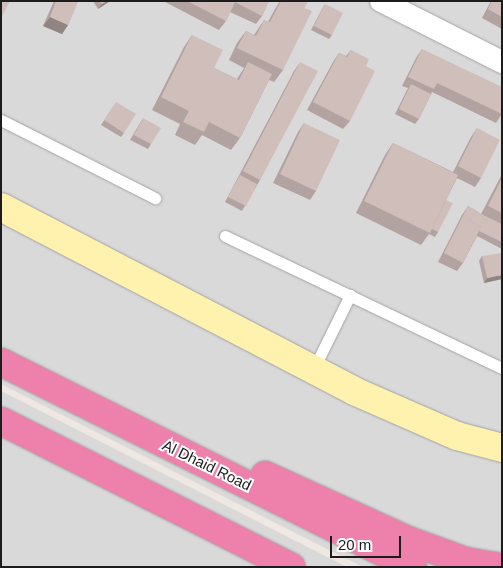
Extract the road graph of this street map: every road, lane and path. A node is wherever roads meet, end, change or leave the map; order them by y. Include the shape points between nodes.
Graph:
1 (381, 1) edge
2 (502, 62) edge
3 (1, 120) edge
4 (155, 198) dead end
5 (1, 207) edge
6 (226, 236) dead end
7 (350, 296) junction
8 (1, 362) edge
9 (502, 368) edge
10 (313, 370) junction
11 (1, 421) edge
12 (502, 448) edge
13 (177, 450) junction
14 (223, 534) junction
15 (274, 567) edge
16 (291, 567) edge
17 (413, 567) edge
18 (498, 567) edge

1 - 2 street
3 - 4 lane
5 - 10 street
6 - 7 lane
7 - 9 lane
7 - 10 lane
8 - 13 highway, Al Dhaid Road
10 - 12 street via 406,416
11 - 14 highway
13 - 17 highway, Al Dhaid Road
13 - 18 highway via 273,478 410,541 465,561
14 - 15 highway
14 - 16 highway

